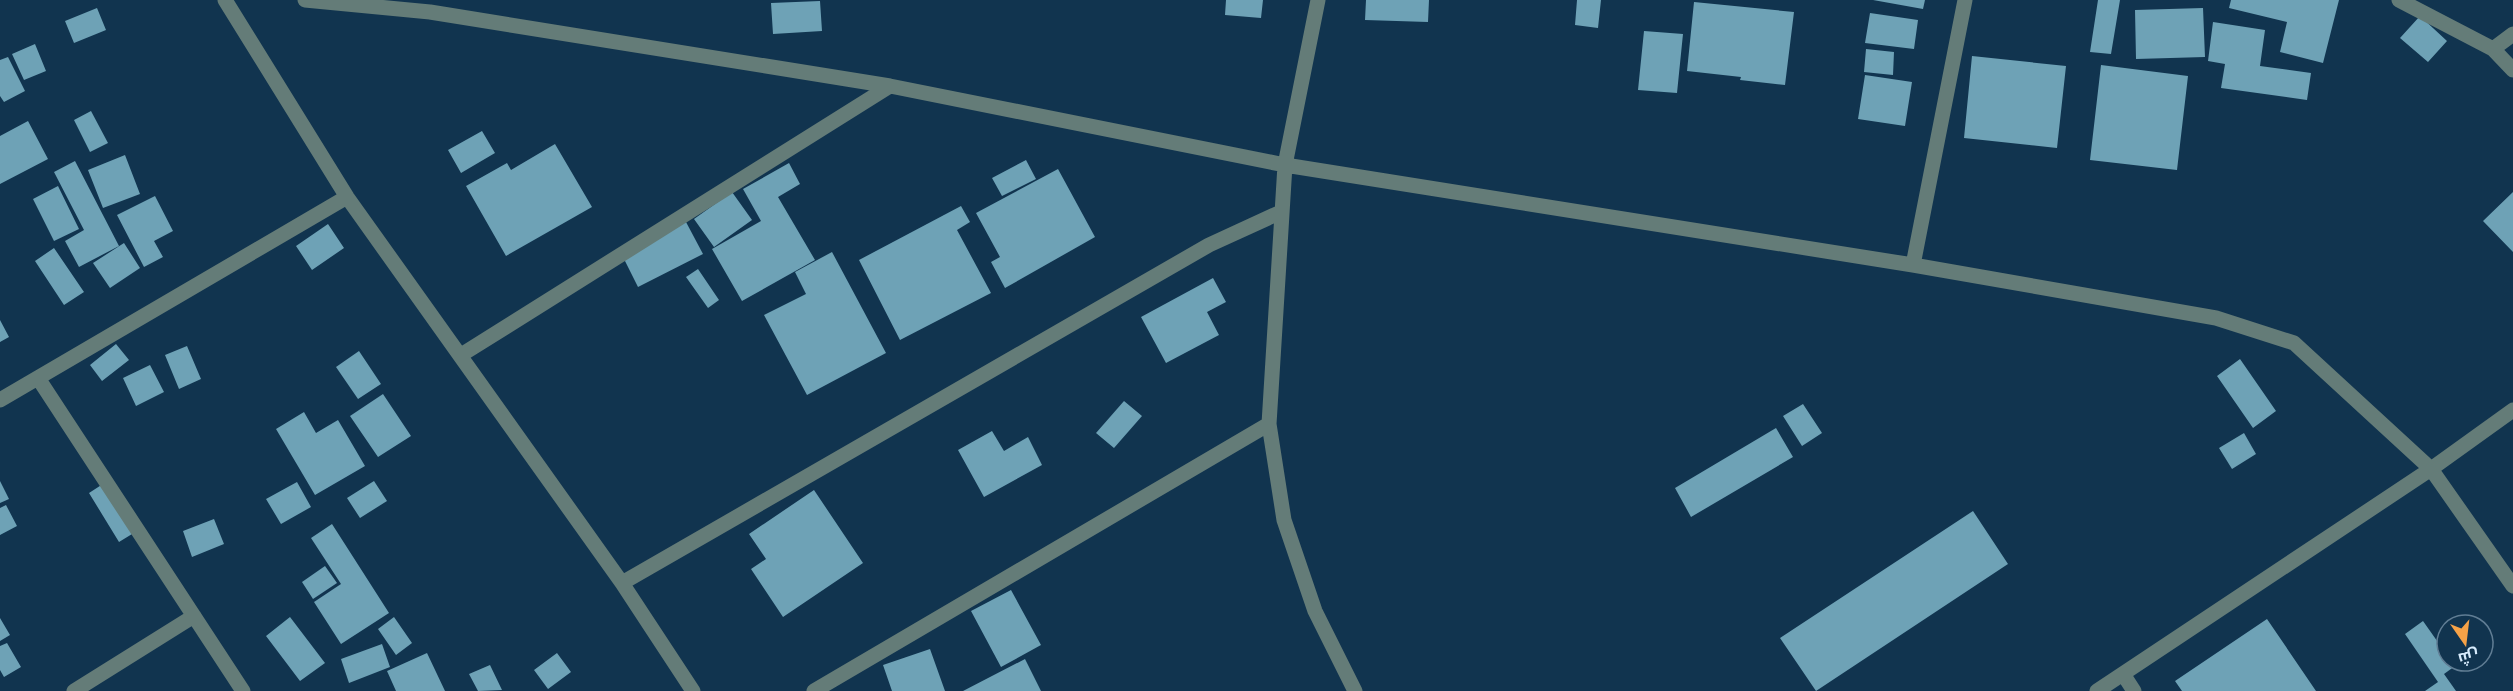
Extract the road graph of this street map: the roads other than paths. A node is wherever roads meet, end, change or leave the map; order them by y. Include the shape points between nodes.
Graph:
1 (225, 0) edge
2 (306, 0) edge
3 (1318, 0) edge
4 (1965, 0) edge
5 (2399, 0) edge
6 (2513, 34) edge
7 (2493, 49) junction
8 (2513, 70) edge
9 (890, 86) junction
10 (1285, 165) junction
11 (347, 197) junction
12 (1281, 212) junction
13 (1913, 265) junction
14 (461, 355) junction
15 (38, 378) junction
16 (0, 399) edge
17 (2513, 410) edge
18 (1269, 424) junction
19 (2431, 469) junction
20 (621, 583) junction
21 (2513, 586) edge
22 (194, 616) junction
23 (2123, 674) junction
24 (74, 691) edge
25 (243, 691) edge
26 (693, 691) edge
27 (814, 691) edge
28 (1355, 691) edge
29 (2097, 691) edge
30 (2134, 691) edge

1 - 11 street
2 - 9 street via 430,12
3 - 10 street
4 - 13 street
5 - 7 street
6 - 7 street
7 - 8 street
9 - 10 street
9 - 14 street
10 - 12 street
10 - 13 street
11 - 14 street
11 - 15 street
12 - 18 street
12 - 20 street via 1209,245
13 - 19 street via 2216,318 2294,343
14 - 20 street
15 - 16 street
15 - 22 street
17 - 19 street
18 - 27 street
18 - 28 street via 1284,520 1315,611
19 - 21 street
19 - 23 street
20 - 26 street
22 - 24 street
22 - 25 street
23 - 29 street
23 - 30 street

